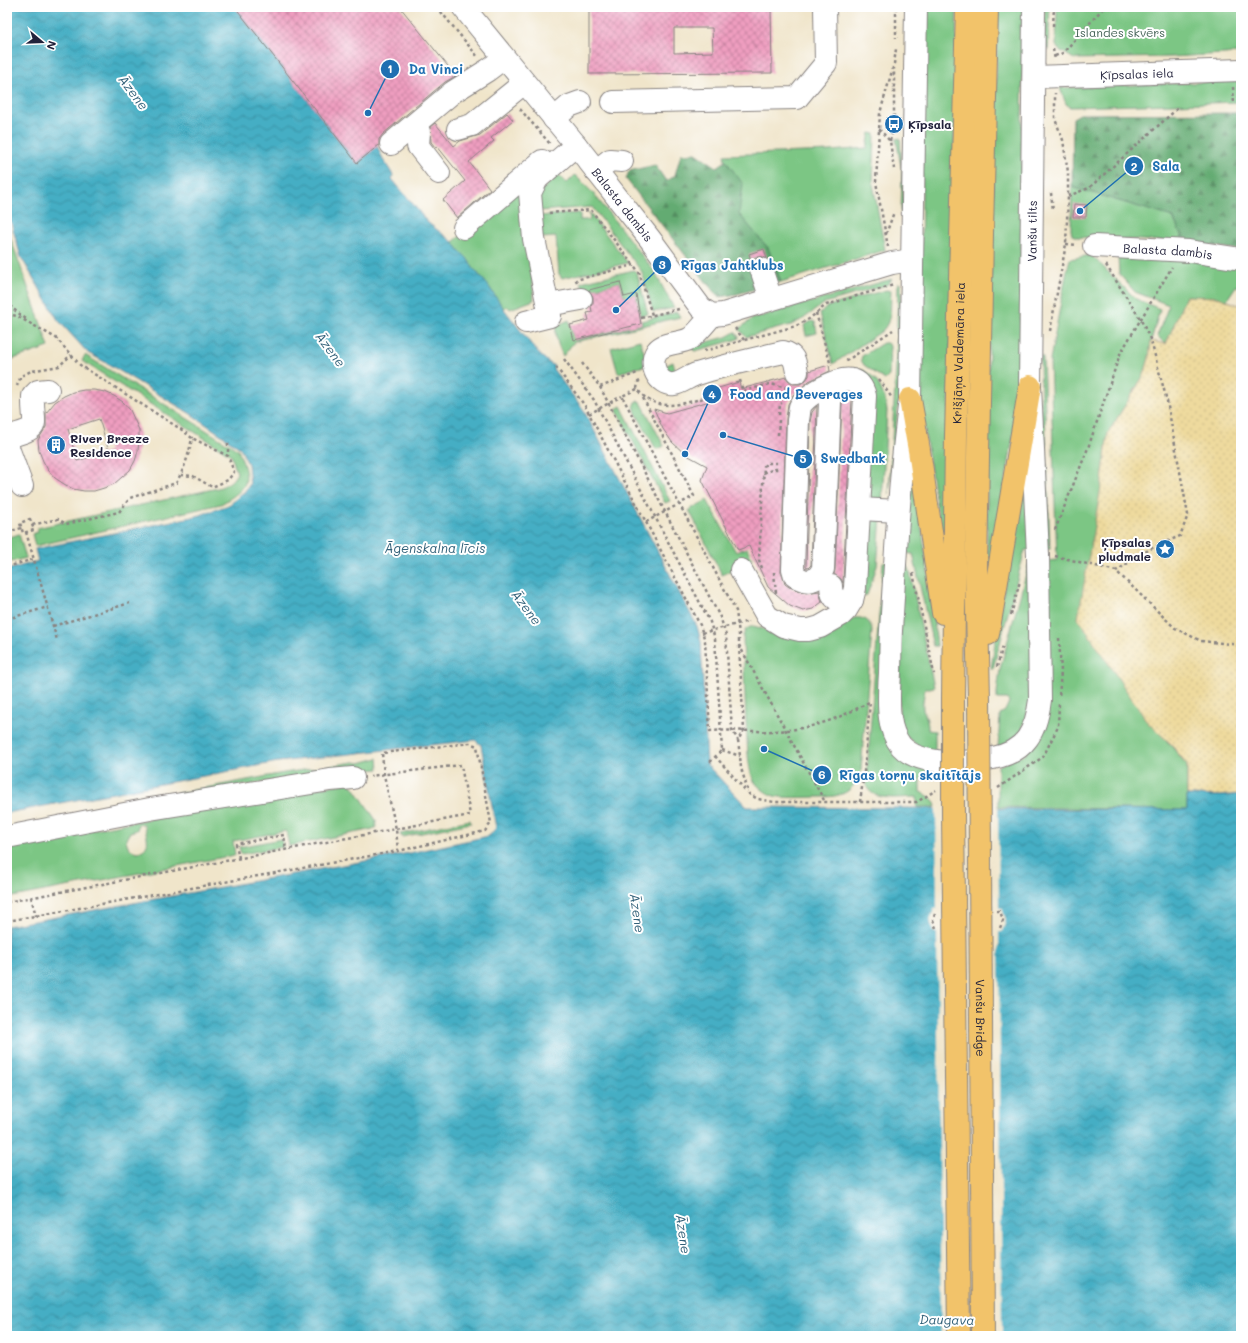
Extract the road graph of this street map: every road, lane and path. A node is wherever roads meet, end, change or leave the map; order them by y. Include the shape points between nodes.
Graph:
1 (463, 7) edge
2 (825, 7) edge
3 (896, 7) edge
4 (916, 7) edge
5 (967, 7) edge
6 (988, 7) edge
7 (1034, 7) edge
8 (1054, 7) edge
9 (1104, 7) edge
10 (1053, 28) dead end
11 (896, 41) dead end
12 (1053, 42) dead end
13 (896, 47) dead end
14 (504, 58) junction
15 (894, 64) junction
16 (1048, 70) junction
17 (1237, 78) edge
18 (524, 83) junction
19 (580, 102) dead end
20 (613, 102) dead end
21 (1234, 104) dead end
22 (1178, 107) dead end
23 (554, 119) junction
24 (413, 126) junction
25 (458, 129) dead end
26 (878, 129) junction
27 (572, 141) junction
28 (890, 141) junction
29 (391, 144) dead end
30 (622, 161) dead end
31 (894, 169) dead end
32 (596, 171) junction
33 (439, 173) dead end
34 (1051, 192) dead end
35 (1068, 196) junction
36 (895, 210) dead end
37 (1053, 210) dead end
38 (532, 214) junction
39 (464, 228) dead end
40 (886, 235) junction
41 (1094, 246) joint
42 (1241, 259) edge
43 (634, 265) junction
44 (1172, 267) dead end
45 (761, 268) dead end
46 (899, 269) junction
47 (581, 299) joint
48 (771, 299) junction
49 (7, 300) edge
50 (548, 305) junction
51 (679, 309) dead end
52 (816, 313) junction
53 (7, 314) edge
54 (652, 315) junction
55 (712, 315) junction
56 (641, 318) dead end
57 (1141, 320) junction
58 (526, 322) dead end
59 (31, 324) junction
60 (893, 330) dead end
61 (1050, 332) dead end
62 (699, 352) dead end
63 (71, 355) junction
64 (564, 359) dead end
65 (582, 363) dead end
66 (843, 363) dead end
67 (556, 367) dead end
68 (832, 374) junction
69 (740, 378) dead end
70 (793, 380) joint
71 (17, 386) dead end
72 (1030, 386) junction
73 (637, 389) dead end
74 (48, 390) dead end
75 (622, 396) junction
76 (643, 397) dead end
77 (910, 399) junction
78 (609, 403) junction
79 (598, 409) junction
80 (589, 414) junction
81 (7, 437) edge
82 (192, 438) junction
83 (228, 443) dead end
84 (7, 445) edge
85 (228, 456) junction
86 (780, 463) dead end
87 (775, 469) dead end
88 (763, 473) junction
89 (181, 475) junction
90 (22, 486) dead end
91 (679, 505) junction
92 (860, 509) junction
93 (898, 511) junction
94 (666, 512) junction
95 (7, 518) edge
96 (655, 518) junction
97 (646, 522) junction
98 (32, 525) junction
99 (22, 528) junction
100 (11, 531) junction
101 (7, 532) edge
102 (26, 532) junction
103 (1053, 536) dead end
104 (1054, 555) dead end
105 (34, 559) junction
106 (912, 566) dead end
107 (7, 567) edge
108 (741, 570) dead end
109 (1116, 570) junction
110 (764, 573) dead end
111 (769, 579) dead end
112 (774, 579) dead end
113 (831, 586) dead end
114 (852, 600) junction
115 (130, 603) dead end
116 (48, 607) junction
117 (7, 619) edge
118 (733, 625) dead end
119 (53, 626) junction
120 (724, 627) junction
121 (712, 630) junction
122 (702, 633) junction
123 (57, 640) dead end
124 (739, 645) junction
125 (1241, 645) edge
126 (947, 686) junction
127 (979, 691) junction
128 (870, 702) dead end
129 (732, 730) junction
130 (744, 730) junction
131 (787, 730) junction
132 (721, 731) junction
133 (738, 740) junction
134 (722, 750) junction
135 (715, 756) junction
136 (740, 756) junction
137 (710, 762) dead end
138 (384, 775) junction
139 (353, 778) joint
140 (937, 789) dead end
141 (749, 794) junction
142 (824, 802) junction
143 (396, 829) junction
144 (7, 837) edge
145 (286, 850) junction
146 (398, 851) junction
147 (238, 858) junction
148 (31, 897) junction
149 (8, 901) edge
150 (36, 916) junction
151 (7, 921) edge
152 (959, 1336) edge
153 (983, 1336) edge

1 - 14 street, Balasta dambis
2 - 20 street via 826,63 796,98
3 - 11 path
4 - 46 street, Vanšu tilts
5 - 126 main road, Krišjāņa Valdemāra iela
6 - 127 main road, Krišjāņa Valdemāra iela via 976,568
7 - 16 street, Vanšu tilts
8 - 10 path
9 - 16 path
12 - 16 path
13 - 15 path
14 - 18 street, Balasta dambis
14 - 24 street via 453,92
15 - 26 path
15 - 28 path via 894,124
16 - 17 street, Ķīpsalas iela
16 - 35 path via 1055,119 1064,146
16 - 72 street, Vanšu tilts
17 - 21 path
18 - 23 street, Balasta dambis
18 - 25 street via 472,126
19 - 23 street via 569,106
22 - 35 path via 1089,188
23 - 27 street, Balasta dambis
24 - 29 street
24 - 33 street via 419,132 418,146
26 - 28 path
26 - 40 path via 876,182
27 - 32 street, Balasta dambis
27 - 38 street via 537,179 530,193
27 - 39 street via 550,154
28 - 31 path
30 - 32 street via 610,160
32 - 55 street, Balasta dambis via 701,308
34 - 37 path
35 - 61 path via 1066,244
36 - 40 path
38 - 43 path via 591,210
38 - 50 street via 534,239
40 - 46 path
41 - 42 street, Balasta dambis via 1189,251
41 - 57 path
43 - 47 path via 576,280
43 - 54 path via 639,272
44 - 57 path
45 - 48 street
46 - 48 street
46 - 52 path via 826,305
46 - 77 street, Vanšu tilts
47 - 50 street
48 - 55 street
49 - 59 path via 12,308
50 - 58 street via 550,316
51 - 54 path
52 - 62 path via 796,326
52 - 68 path
53 - 59 path
54 - 56 path
55 - 70 street via 689,339 661,347 657,351 654,358 658,378 666,384 675,384 695,374 783,352 789,353 794,360
57 - 103 path via 1120,354 1088,448
57 - 109 path via 1151,341 1167,401 1188,515 1180,536 1150,549
59 - 63 path via 56,338
60 - 66 path
63 - 71 path via 59,366 21,376
63 - 82 path via 80,365
64 - 79 path
65 - 78 path
67 - 80 path
68 - 68 street via 826,386 811,395 800,406 794,569 795,576 802,580 812,581 823,569
68 - 92 street via 859,384 865,396
69 - 70 path via 744,391
72 - 93 street, Vanšu tilts via 1038,555 1040,700 1038,717 1030,737 1022,745 1002,756 983,760 938,761 908,751 896,738 890,719 889,700
72 - 127 main road
73 - 75 path
74 - 81 street via 38,391 33,396 35,415 32,429
75 - 78 path
75 - 91 path
76 - 91 path via 694,496
77 - 93 street, Vanšu tilts
77 - 126 main road via 919,450
78 - 79 path
78 - 94 path
79 - 80 path
79 - 96 path
80 - 97 path
82 - 85 path
82 - 89 path
83 - 85 path
84 - 90 street
85 - 89 path via 234,472 228,480 212,487 193,476
86 - 88 path via 767,463
87 - 88 path
88 - 110 path via 758,560
89 - 98 path via 176,483 130,498 119,512 66,524 58,519
91 - 94 path
91 - 124 path via 736,611
92 - 93 street
92 - 114 street
94 - 96 path
94 - 120 path
95 - 100 path
96 - 97 path
96 - 121 path
97 - 122 path
98 - 99 path via 30,520 20,522
98 - 102 path via 34,530
99 - 100 path
99 - 102 path via 23,533
100 - 101 path
102 - 105 path
104 - 109 path
105 - 107 path
105 - 116 path
106 - 126 path
108 - 114 street via 767,616 783,626 800,630 820,627 841,615
109 - 125 path via 1175,628 1201,641
111 - 112 path
113 - 114 street via 834,597 840,601
115 - 119 path
116 - 117 path
116 - 119 path
118 - 120 path
119 - 123 path
120 - 121 path
120 - 129 path
121 - 122 path
121 - 132 path via 715,639
122 - 132 path via 710,732
124 - 130 path
124 - 131 path
126 - 152 main road, bridge via 952,815
127 - 153 main road, Vanšu Bridge, bridge
128 - 131 path via 828,722
129 - 130 path
129 - 132 path
129 - 133 path
130 - 131 path
130 - 133 path
131 - 142 path
132 - 134 path
133 - 136 path
134 - 135 path
134 - 136 path
135 - 137 path
135 - 141 path
136 - 141 path
138 - 139 path
138 - 143 path
138 - 143 path via 461,765 470,815
138 - 146 path via 382,753 470,743 477,746 490,824 484,831
139 - 144 street via 150,809
140 - 142 path via 917,802
141 - 142 path via 758,799 774,802
143 - 145 path
143 - 146 path
145 - 147 path
145 - 147 path via 284,835 236,844
146 - 150 path
147 - 148 path
148 - 149 path
148 - 150 path
150 - 151 path

